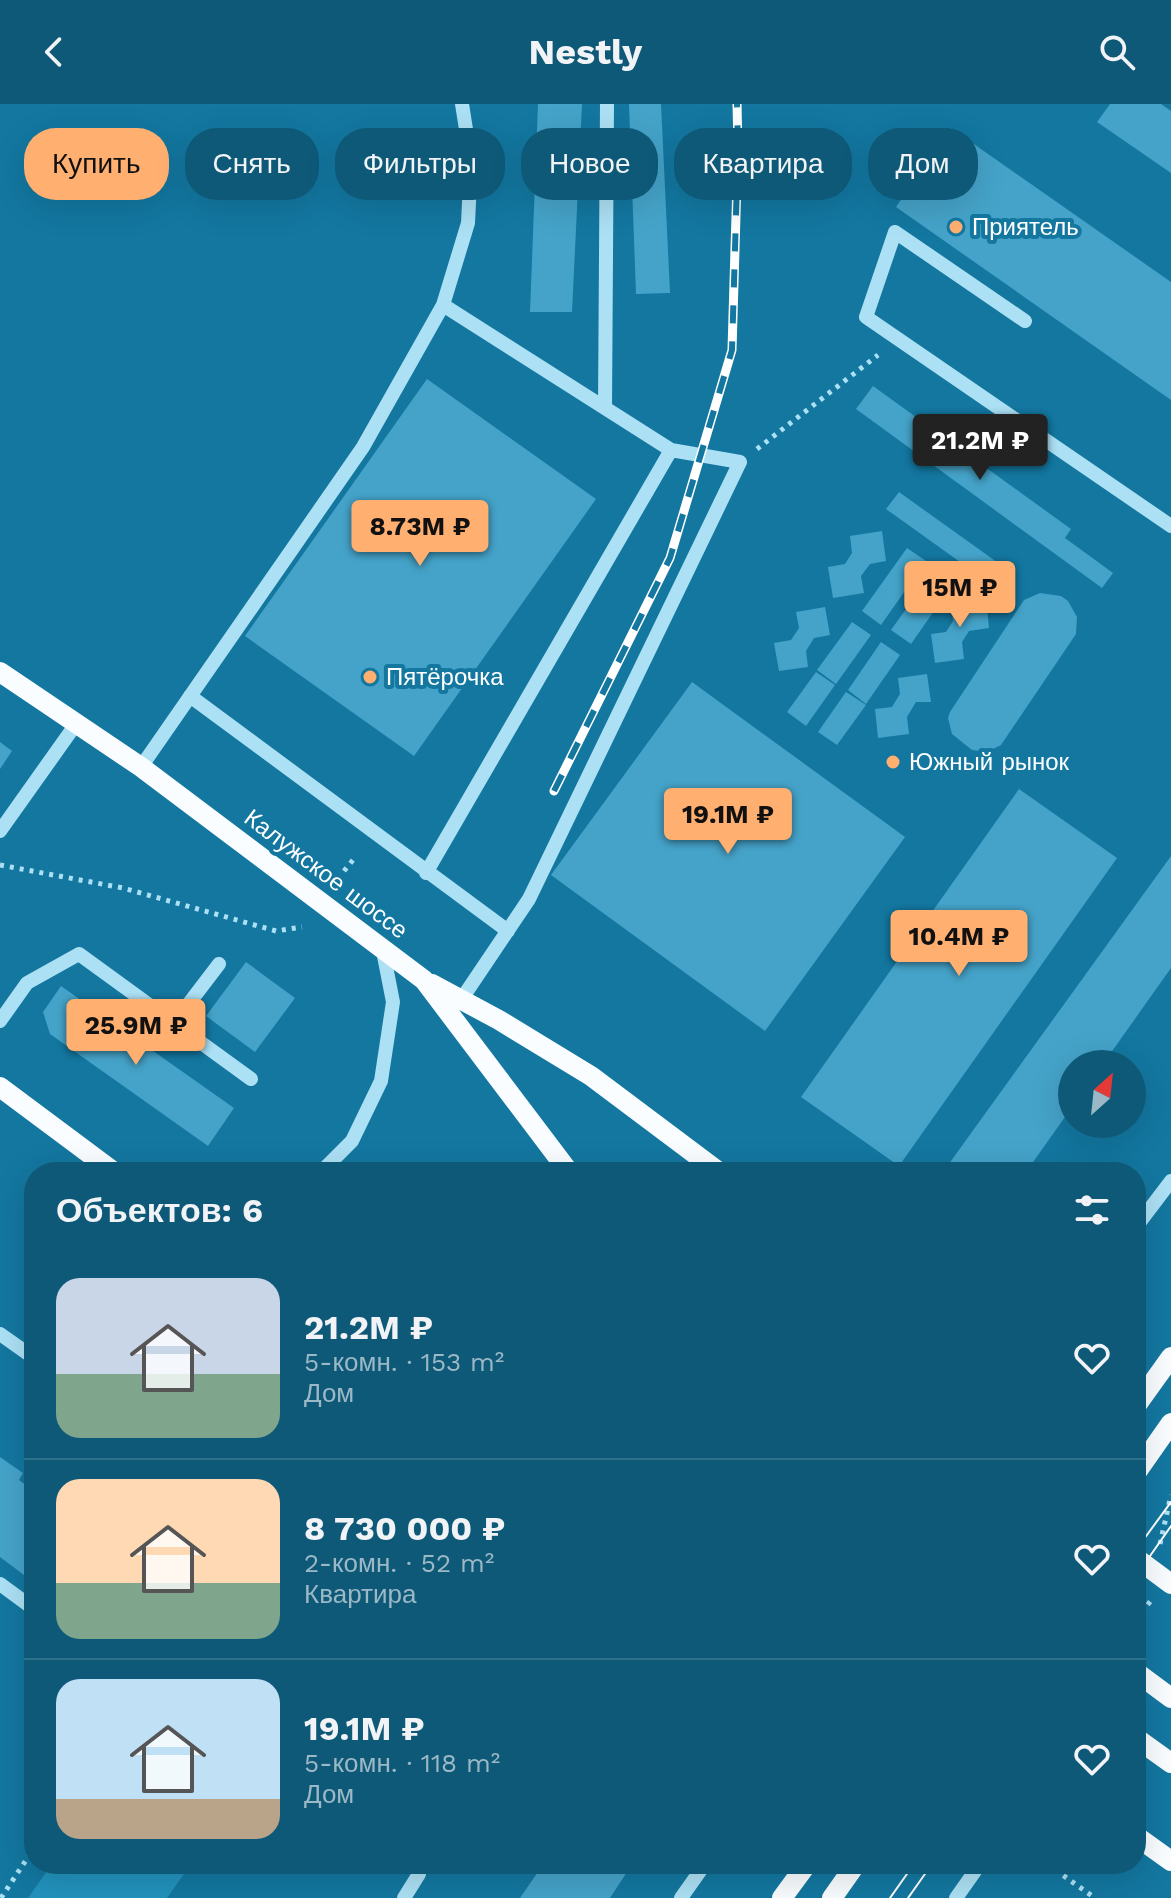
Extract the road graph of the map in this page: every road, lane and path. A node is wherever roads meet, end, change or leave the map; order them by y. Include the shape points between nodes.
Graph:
1 (462, 104) edge
2 (607, 104) edge
3 (443, 305) junction
4 (1025, 321) dead end
5 (898, 340) junction
6 (605, 408) junction
7 (671, 450) junction
8 (740, 462) junction
9 (1171, 526) edge
10 (0, 672) edge
11 (190, 696) junction
12 (76, 724) junction
13 (141, 767) junction
14 (0, 831) edge
15 (353, 860) dead end
16 (0, 865) edge
17 (344, 871) dead end
18 (426, 873) junction
19 (302, 927) dead end
20 (508, 931) junction
21 (383, 951) junction
22 (219, 964) dead end
23 (424, 980) junction
24 (461, 1000) junction
25 (0, 1021) edge
26 (174, 1023) junction
27 (251, 1079) dead end
28 (0, 1087) edge
29 (101, 1162) edge
30 (331, 1162) edge
31 (561, 1162) edge
32 (706, 1162) edge
33 (1171, 1181) edge
34 (1146, 1214) edge
35 (0, 1334) edge
36 (24, 1351) edge
37 (1171, 1357) edge
38 (1146, 1392) edge
39 (1171, 1423) edge
40 (1146, 1459) edge
41 (1171, 1495) edge
42 (1146, 1566) edge
43 (1168, 1582) edge
44 (0, 1584) edge
45 (24, 1602) edge
46 (1146, 1679) edge
47 (1171, 1698) edge
48 (1146, 1745) edge
49 (1171, 1763) edge
50 (1146, 1843) edge
51 (1171, 1861) edge
52 (24, 1863) edge
53 (419, 1874) dead end
54 (698, 1874) edge
55 (800, 1874) edge
56 (849, 1874) edge
57 (973, 1874) edge
58 (1061, 1874) edge
59 (1, 1898) edge
60 (404, 1898) edge
61 (681, 1898) edge
62 (782, 1898) edge
63 (832, 1898) edge
64 (956, 1898) edge
65 (1095, 1898) edge

1 - 3 street via 471,161 468,223
2 - 6 street
3 - 6 street
3 - 11 street via 363,447
4 - 5 street via 895,232 866,317
5 - 8 path
5 - 9 street
6 - 7 street
7 - 8 street
7 - 18 street
8 - 20 street via 529,899
10 - 12 main road, Калужское шоссе
11 - 13 street
11 - 18 street
12 - 13 main road, Калужское шоссе
12 - 14 street
13 - 21 main road, Калужское шоссе
15 - 17 path
16 - 19 path via 123,888 276,931
18 - 20 street
20 - 24 street
21 - 23 main road, Калужское шоссе
21 - 30 street via 393,1002 381,1081 352,1141
22 - 26 street
23 - 24 main road
23 - 31 main road, Калужское шоссе
24 - 32 main road via 591,1076
25 - 26 street via 27,983 79,954
26 - 27 street
28 - 29 main road
33 - 34 street
35 - 36 street
37 - 38 main road
39 - 40 main road
41 - 43 path via 1159,1542
42 - 43 main road
44 - 45 street
46 - 47 main road
48 - 49 main road
50 - 51 main road
52 - 59 path
53 - 60 street
54 - 61 street
55 - 62 main road
56 - 63 main road
57 - 64 street
58 - 65 path

